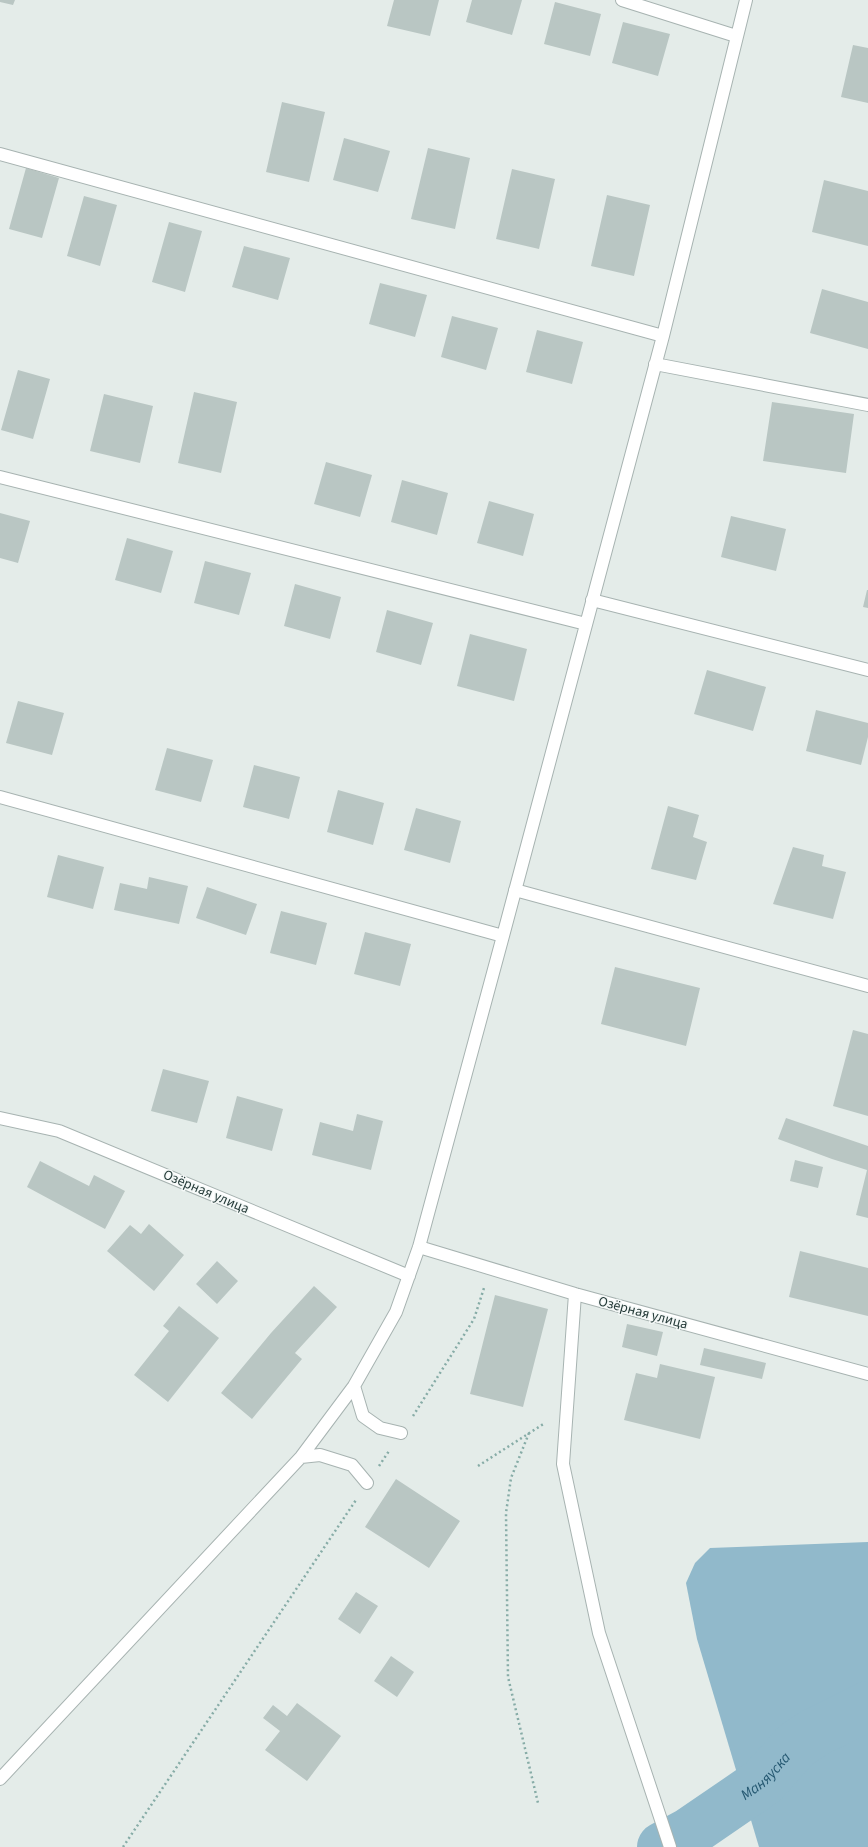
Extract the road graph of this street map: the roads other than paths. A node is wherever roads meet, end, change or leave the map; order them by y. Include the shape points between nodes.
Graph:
1 (622, 0) edge
2 (746, 0) edge
3 (736, 36) junction
4 (0, 154) edge
5 (663, 336) junction
6 (655, 364) junction
7 (868, 405) edge
8 (0, 477) edge
9 (592, 600) junction
10 (586, 624) junction
11 (868, 670) edge
12 (0, 797) edge
13 (515, 890) junction
14 (503, 936) junction
15 (868, 986) edge
16 (0, 1118) edge
17 (420, 1247) junction
18 (409, 1276) junction
19 (575, 1294) junction
20 (868, 1374) edge
21 (354, 1386) junction
22 (401, 1433) road end
23 (301, 1457) junction
24 (368, 1483) road end
25 (0, 1779) edge
26 (670, 1847) edge

1 - 3 street
2 - 3 street
3 - 5 street
4 - 5 street
5 - 6 street
6 - 7 street
6 - 9 street
8 - 10 street
9 - 10 street
9 - 11 street
10 - 13 street
12 - 14 street
13 - 14 street
13 - 15 street
14 - 17 street
16 - 18 street, Озёрная улица via 59,1131
17 - 18 street
17 - 19 street, Озёрная улица
18 - 21 street via 396,1312
19 - 20 street, Озёрная улица
19 - 26 street via 563,1464 599,1633
21 - 22 street via 363,1416 380,1428
21 - 23 street
23 - 24 street via 320,1455 352,1465
23 - 25 street

